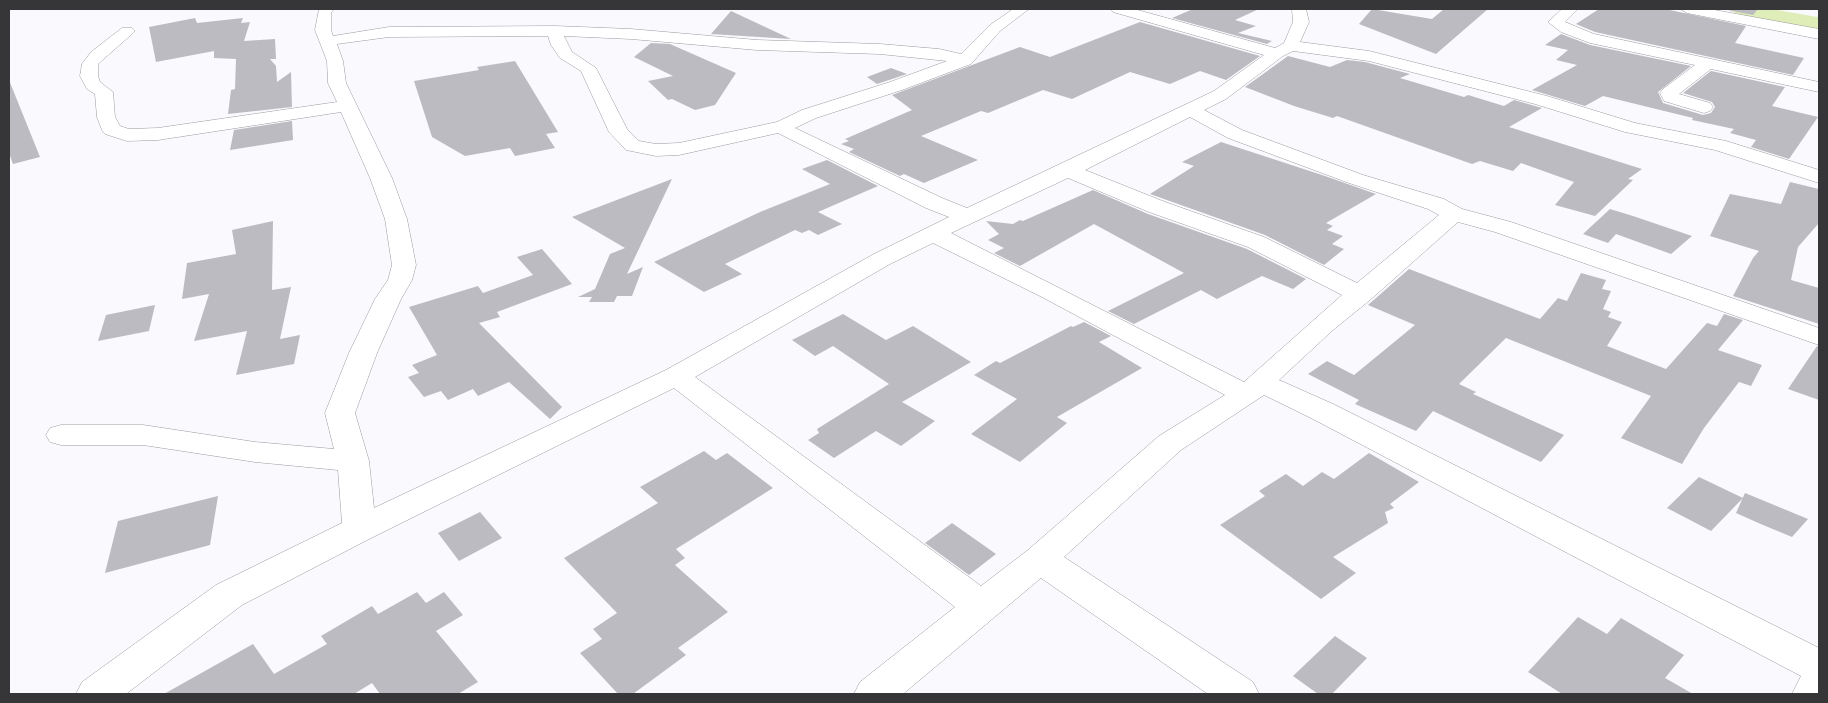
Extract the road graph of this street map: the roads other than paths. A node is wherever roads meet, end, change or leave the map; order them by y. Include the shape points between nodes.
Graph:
1 (327, 9) edge
2 (1022, 9) edge
3 (1118, 9) edge
4 (1299, 9) edge
5 (1571, 9) edge
6 (1687, 9) edge
7 (446, 18) dead end
8 (127, 31) dead end
9 (469, 31) junction
10 (555, 31) junction
11 (1819, 34) edge
12 (862, 35) dead end
13 (328, 41) junction
14 (891, 50) junction
15 (1284, 50) junction
16 (965, 60) junction
17 (1707, 64) junction
18 (1819, 87) edge
19 (346, 106) junction
20 (1704, 108) dead end
21 (1190, 110) junction
22 (784, 126) junction
23 (1068, 170) junction
24 (1819, 177) edge
25 (1454, 214) junction
26 (968, 216) junction
27 (934, 234) junction
28 (1361, 295) junction
29 (1819, 337) edge
30 (676, 376) junction
31 (1253, 388) junction
32 (61, 434) dead end
33 (353, 461) junction
34 (359, 529) junction
35 (1040, 559) junction
36 (981, 606) junction
37 (1819, 666) edge
38 (1819, 681) edge
39 (96, 694) edge
40 (874, 694) edge
41 (1239, 694) edge
42 (1812, 694) edge

1 - 13 street via 323,30
2 - 16 street via 995,28
3 - 15 street
4 - 15 street via 1301,22
5 - 17 street via 1556,22 1574,32
6 - 11 street
7 - 9 street
8 - 19 street via 97,55 90,64 89,76 94,85 104,92 106,117 112,130 126,135 158,134
9 - 10 street
9 - 13 street via 388,32
10 - 14 street via 757,45
10 - 22 street via 566,55 588,68 619,132 633,146 679,149
12 - 14 street
13 - 19 street via 335,61 337,83
14 - 16 street
15 - 21 street
15 - 24 street via 1369,56 1541,100 1632,128 1719,146
16 - 22 street via 809,114
17 - 18 street
17 - 20 street via 1669,93 1670,97
19 - 33 street via 381,178 396,219 404,265 400,280 363,353 340,413
21 - 23 street
21 - 25 street via 1235,134 1356,179 1436,204
22 - 26 street via 786,131 934,203
23 - 26 street
23 - 28 street via 1157,207 1256,242
25 - 28 street
25 - 29 street via 1503,227
26 - 27 street
27 - 30 street
27 - 31 street
28 - 31 street
30 - 34 street
30 - 36 street
31 - 35 street via 1170,443
31 - 37 street via 1322,411
32 - 33 street via 143,434 255,452
33 - 34 street
34 - 39 street via 228,595
35 - 36 street
35 - 41 street
36 - 40 street
38 - 42 street

